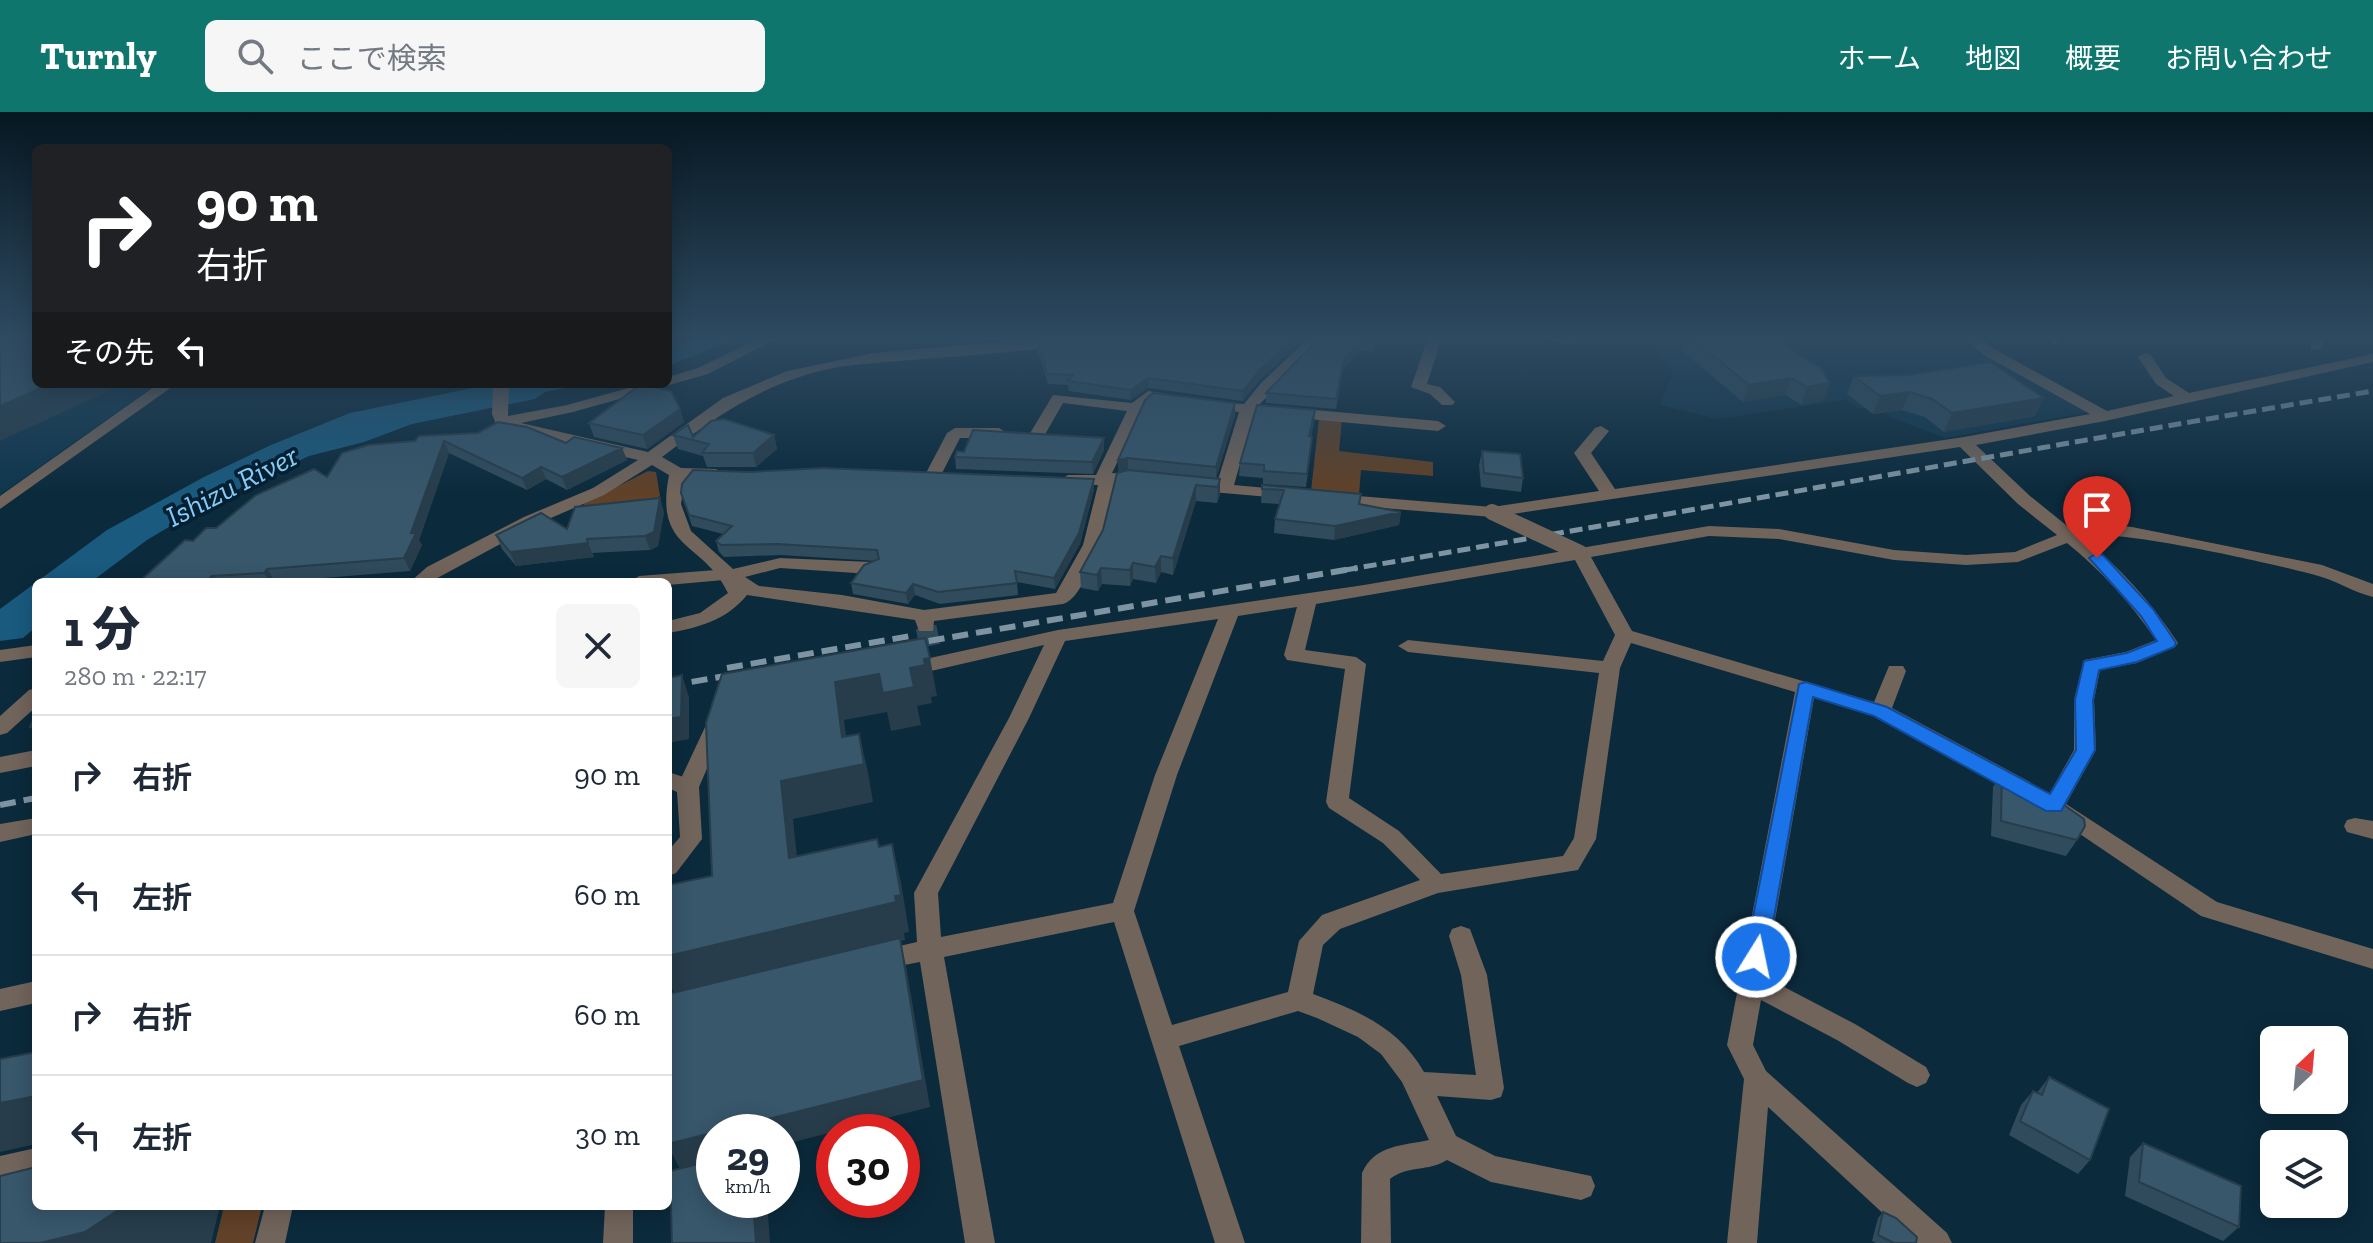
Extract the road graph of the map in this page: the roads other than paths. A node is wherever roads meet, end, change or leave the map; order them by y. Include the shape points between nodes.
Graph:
1 (160, 390) edge
2 (501, 390) edge
3 (639, 390) edge
4 (752, 390) edge
5 (1263, 390) edge
6 (1434, 390) edge
7 (2057, 390) edge
8 (2174, 390) edge
9 (2224, 390) edge
10 (2186, 398) junction
11 (1447, 402) dead end
12 (1136, 408) junction
13 (1248, 409) junction
14 (2105, 416) junction
15 (501, 418) junction
16 (1438, 426) dead end
17 (1601, 431) dead end
18 (1964, 442) junction
19 (645, 463) junction
20 (678, 473) junction
21 (738, 474) edge
22 (933, 474) edge
23 (1047, 479) edge
24 (1155, 481) edge
25 (1107, 482) junction
26 (1183, 484) edge
27 (1224, 489) junction
28 (1608, 492) junction
29 (0, 504) edge
30 (560, 507) junction
31 (608, 508) edge
32 (1492, 512) junction
33 (2069, 536) junction
34 (1580, 553) junction
35 (871, 568) edge
36 (729, 575) junction
37 (427, 578) edge
38 (672, 579) edge
39 (2373, 591) edge
40 (1308, 599) junction
41 (1230, 611) junction
42 (672, 626) edge
43 (1625, 635) junction
44 (1058, 636) junction
45 (929, 638) junction
46 (1408, 646) dead end
47 (32, 652) edge
48 (0, 656) edge
49 (1610, 668) junction
50 (1896, 671) dead end
51 (891, 673) edge
52 (1806, 688) junction
53 (32, 699) edge
54 (718, 709) edge
55 (1881, 711) junction
56 (0, 728) edge
57 (32, 759) edge
58 (0, 765) edge
59 (678, 783) edge
60 (2054, 805) junction
61 (32, 827) edge
62 (0, 833) edge
63 (672, 862) edge
64 (1436, 884) junction
65 (1122, 911) junction
66 (1461, 936) dead end
67 (930, 947) junction
68 (2373, 959) edge
69 (853, 966) edge
70 (1751, 982) junction
71 (32, 993) edge
72 (0, 1000) edge
73 (1298, 1000) junction
74 (1164, 1039) junction
75 (1917, 1075) dead end
76 (1757, 1079) junction
77 (1415, 1083) junction
78 (1446, 1145) junction
79 (32, 1162) edge
80 (0, 1169) edge
81 (1581, 1186) dead end
82 (278, 1210) edge
83 (619, 1210) edge
84 (270, 1243) edge
85 (618, 1243) edge
86 (980, 1243) edge
87 (1230, 1243) edge
88 (1376, 1243) edge
89 (1742, 1243) edge
90 (1937, 1243) edge

1 - 29 street
2 - 15 street
3 - 15 street via 568,409
4 - 19 street via 714,409
5 - 13 street
6 - 11 street
7 - 14 street
8 - 10 street
9 - 10 street
10 - 14 street
12 - 13 street via 1148,396
12 - 22 street via 1058,398 1044,436 955,433
12 - 25 street via 1112,443 1104,473
13 - 16 street
13 - 27 street
14 - 18 street
15 - 19 street
17 - 28 street via 1582,453
18 - 28 street
18 - 33 street
19 - 20 street
19 - 30 street
20 - 21 street
20 - 36 street via 666,504 683,533
23 - 25 street
24 - 25 street
25 - 45 street via 1092,545 1063,598
26 - 27 street
27 - 32 street
28 - 32 street
30 - 31 street
30 - 37 street
32 - 34 street, bridge
33 - 34 street via 2018,557 1966,560 1894,555 1779,534 1709,531
33 - 39 street via 2089,528 2132,532 2322,571
33 - 60 street via 2124,586 2168,643 2091,665 2084,700 2085,750
34 - 40 street
34 - 43 street
35 - 36 street via 780,563
36 - 38 street
36 - 42 street via 738,594 723,611
36 - 45 street via 754,591 842,601
40 - 41 street
40 - 64 street via 1294,655 1356,664 1337,802 1383,829
41 - 44 street
41 - 65 street via 1166,775
43 - 49 street
43 - 52 street
44 - 45 street
44 - 67 street via 926,893
45 - 51 street
46 - 49 street
47 - 48 street
49 - 64 street via 1585,839 1570,864
50 - 55 street
52 - 55 street
52 - 70 street
53 - 56 street
54 - 59 street via 716,730
55 - 60 street
57 - 58 street
59 - 63 street via 691,839
60 - 68 street via 2209,909
61 - 62 street
64 - 73 street via 1331,922 1311,941
65 - 67 street
65 - 74 street
66 - 77 street via 1474,975 1491,1088
67 - 69 street
67 - 86 street
70 - 75 street
70 - 76 street via 1740,1045
71 - 72 street
73 - 74 street
73 - 77 street via 1379,1037 1400,1056
74 - 87 street
76 - 89 street
76 - 90 street
77 - 78 street
78 - 81 street via 1491,1169
78 - 88 street via 1432,1154 1396,1157 1376,1173
79 - 80 street
82 - 84 street
83 - 85 street

